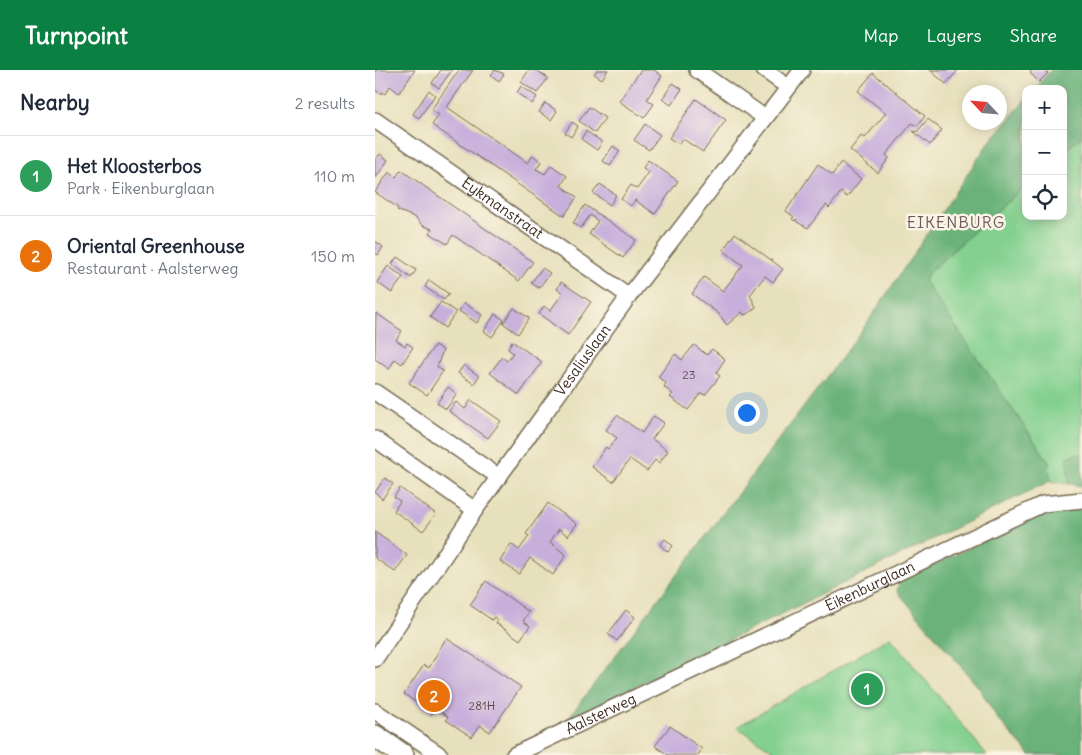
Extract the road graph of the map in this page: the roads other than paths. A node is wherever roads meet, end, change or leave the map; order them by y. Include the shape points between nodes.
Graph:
1 (697, 70) edge
2 (764, 70) edge
3 (802, 70) edge
4 (788, 87) junction
5 (764, 117) junction
6 (375, 120) edge
7 (629, 296) junction
8 (375, 392) edge
9 (375, 439) edge
10 (499, 477) junction
11 (1082, 500) edge
12 (475, 510) junction
13 (375, 659) edge
14 (660, 685) joint
15 (375, 711) edge
16 (375, 736) edge
17 (403, 755) edge
18 (440, 755) edge
19 (513, 755) edge

1 - 5 street
2 - 4 street
3 - 4 street, Vesaliuslaan
4 - 5 street, Vesaliuslaan
5 - 7 street, Vesaliuslaan
6 - 7 street, Eykmanstraat
7 - 10 street, Vesaliuslaan
8 - 10 street
9 - 12 street
10 - 12 street, Vesaliuslaan
11 - 14 street, Eikenburglaan via 1043,504
12 - 13 street, Vesaliuslaan
14 - 19 street, Aalsterweg
15 - 18 street
16 - 17 main road

